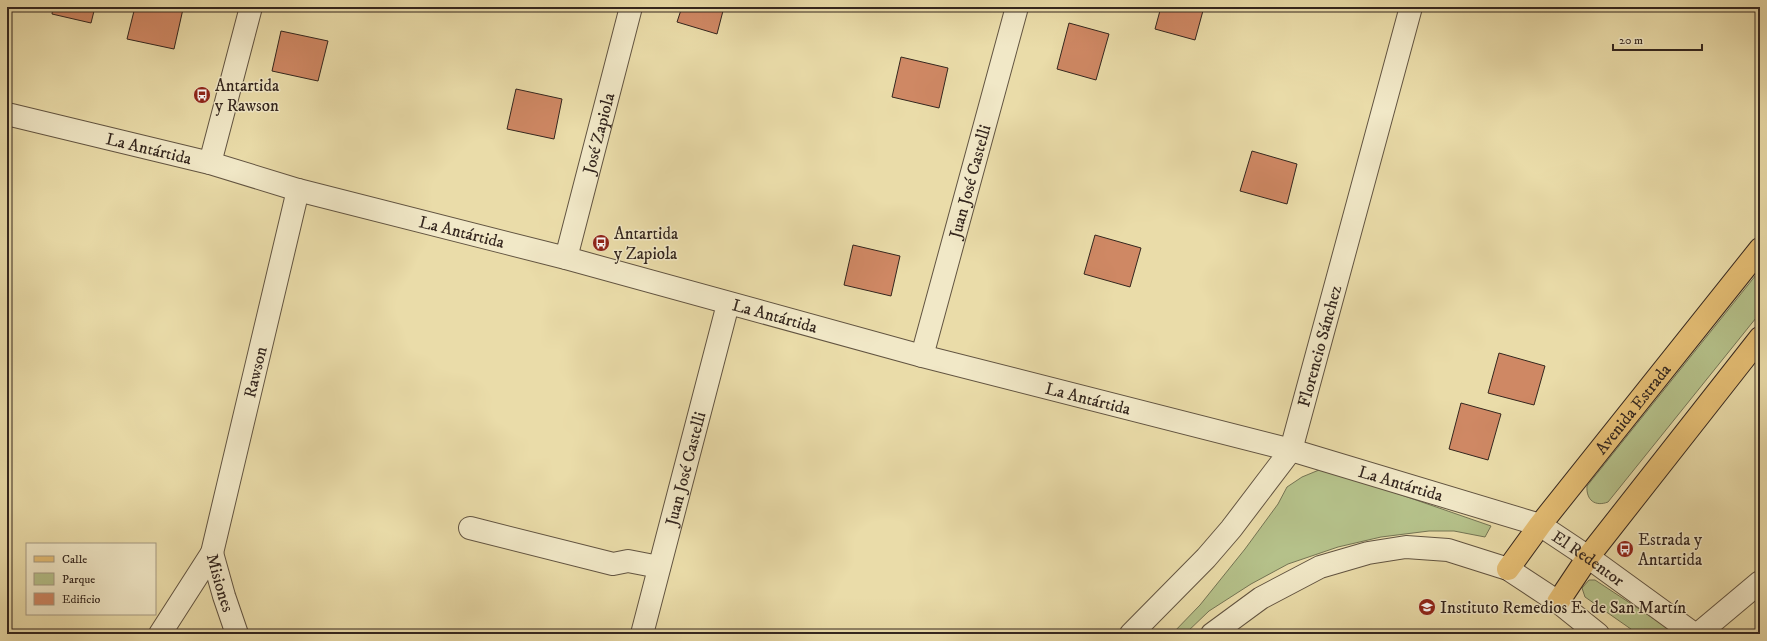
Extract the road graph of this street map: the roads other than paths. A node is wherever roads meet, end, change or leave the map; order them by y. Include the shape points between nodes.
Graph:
1 (250, 7) edge
2 (631, 7) edge
3 (1017, 7) edge
4 (1411, 7) edge
5 (7, 114) edge
6 (210, 164) junction
7 (298, 190) junction
8 (1760, 249) edge
9 (566, 258) junction
10 (728, 304) junction
11 (1760, 338) edge
12 (922, 356) junction
13 (1291, 450) junction
14 (1540, 524) junction
15 (470, 528) dead end
16 (212, 553) junction
17 (1588, 557) junction
18 (659, 567) junction
19 (1508, 569) junction
20 (1760, 582) edge
21 (1558, 602) junction
22 (160, 634) edge
23 (237, 634) edge
24 (642, 634) edge
25 (1131, 634) edge
26 (1212, 634) edge
27 (1598, 634) edge
28 (1694, 634) edge
29 (1698, 634) edge

1 - 6 street
2 - 9 street, José Zapiola
3 - 12 street, Juan José Castelli
4 - 13 street, Florencio Sánchez
5 - 6 street, La Antártida
6 - 7 street, La Antártida
7 - 9 street, La Antártida
7 - 16 street, Rawson
8 - 14 main road, Avenida Estrada
9 - 10 street, La Antártida
10 - 12 street, La Antártida
10 - 18 street, Juan José Castelli
11 - 17 main road
12 - 13 street, La Antártida
13 - 14 street, La Antártida
13 - 25 street, Florencio Sánchez via 1231,530
14 - 17 street, El Redentor
14 - 19 main road, Avenida Estrada
15 - 18 street via 613,564 628,561
16 - 22 street, Misiones
16 - 23 street, Misiones
17 - 21 main road
17 - 28 street, El Redentor
18 - 24 street, Juan José Castelli
19 - 21 street
19 - 26 street via 1448,550 1406,547 1368,553 1320,567 1261,598
20 - 29 street
21 - 27 street

